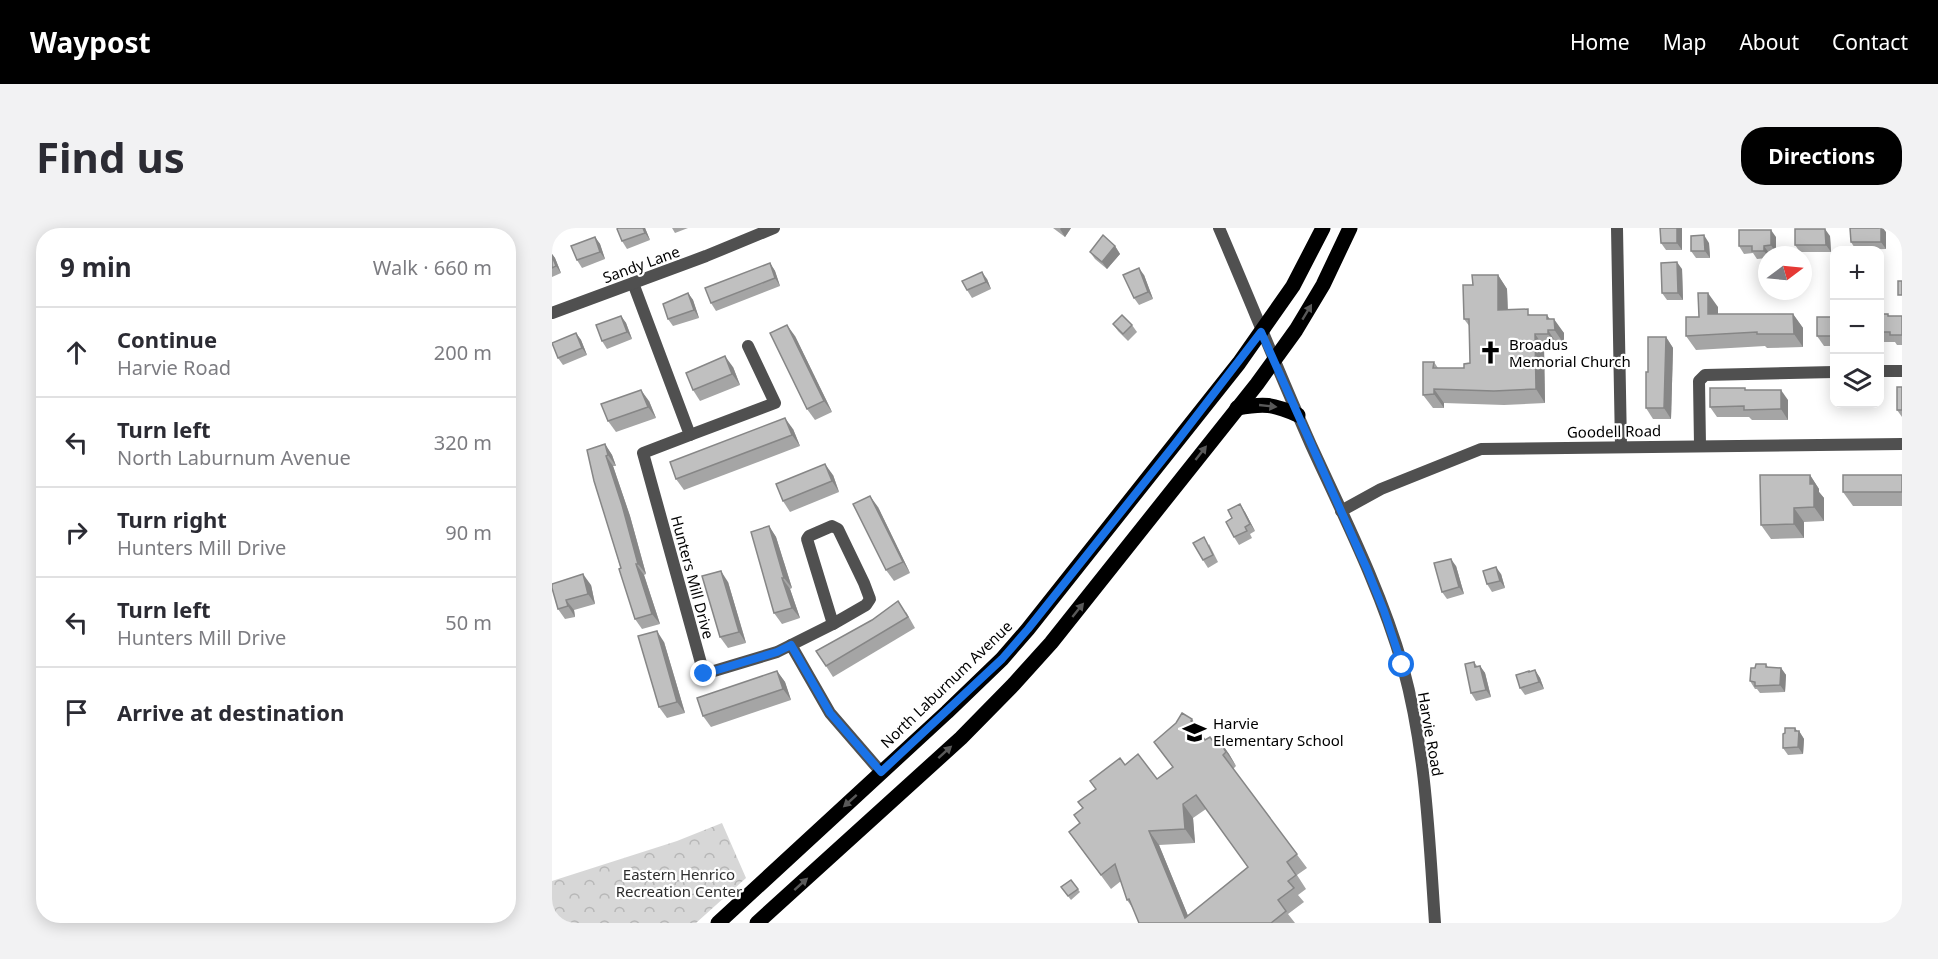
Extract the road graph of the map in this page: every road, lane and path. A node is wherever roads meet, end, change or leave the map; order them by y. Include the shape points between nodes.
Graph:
1 (774, 228) edge
2 (1219, 228) edge
3 (1323, 228) edge
4 (1350, 228) edge
5 (1617, 228) edge
6 (633, 284) junction
7 (552, 313) edge
8 (1261, 332) junction
9 (748, 346) dead end
10 (1274, 360) junction
11 (1884, 371) edge
12 (1902, 371) edge
13 (1830, 372) edge
14 (1237, 408) junction
15 (1298, 415) junction
16 (690, 435) junction
17 (1902, 444) edge
18 (1700, 445) junction
19 (1621, 446) junction
20 (1341, 511) junction
21 (833, 624) junction
22 (791, 645) junction
23 (881, 772) junction
24 (718, 923) edge
25 (757, 923) edge
26 (1436, 923) edge

1 - 6 street, Sandy Lane
2 - 8 street, Harvie Road
3 - 8 main road, North Laburnum Avenue via 1293,286
10 -> 4 main road via 1323,285
5 - 19 street
6 - 7 street, Sandy Lane
6 - 16 street
8 - 10 street, Harvie Road
8 - 23 main road, North Laburnum Avenue via 1028,629 1002,659
9 - 16 street via 775,404
10 - 14 main road
10 - 15 street, Harvie Road
11 - 12 street
13 - 18 street via 1705,375 1699,381
14 -> 15 main road via 1275,405
25 -> 14 main road via 961,738 1014,684
15 - 20 street, Harvie Road
16 - 22 street, Hunters Mill Drive via 643,453 704,674
17 - 18 street, Goodell Road
18 - 19 street, Goodell Road
19 - 20 street, Goodell Road via 1481,449 1381,489
20 - 26 street, Harvie Road via 1384,611 1411,699 1422,754
21 - 21 street via 807,540 832,526 838,529 870,599
21 - 22 street
22 - 23 street via 830,713
23 -> 24 main road, North Laburnum Avenue

